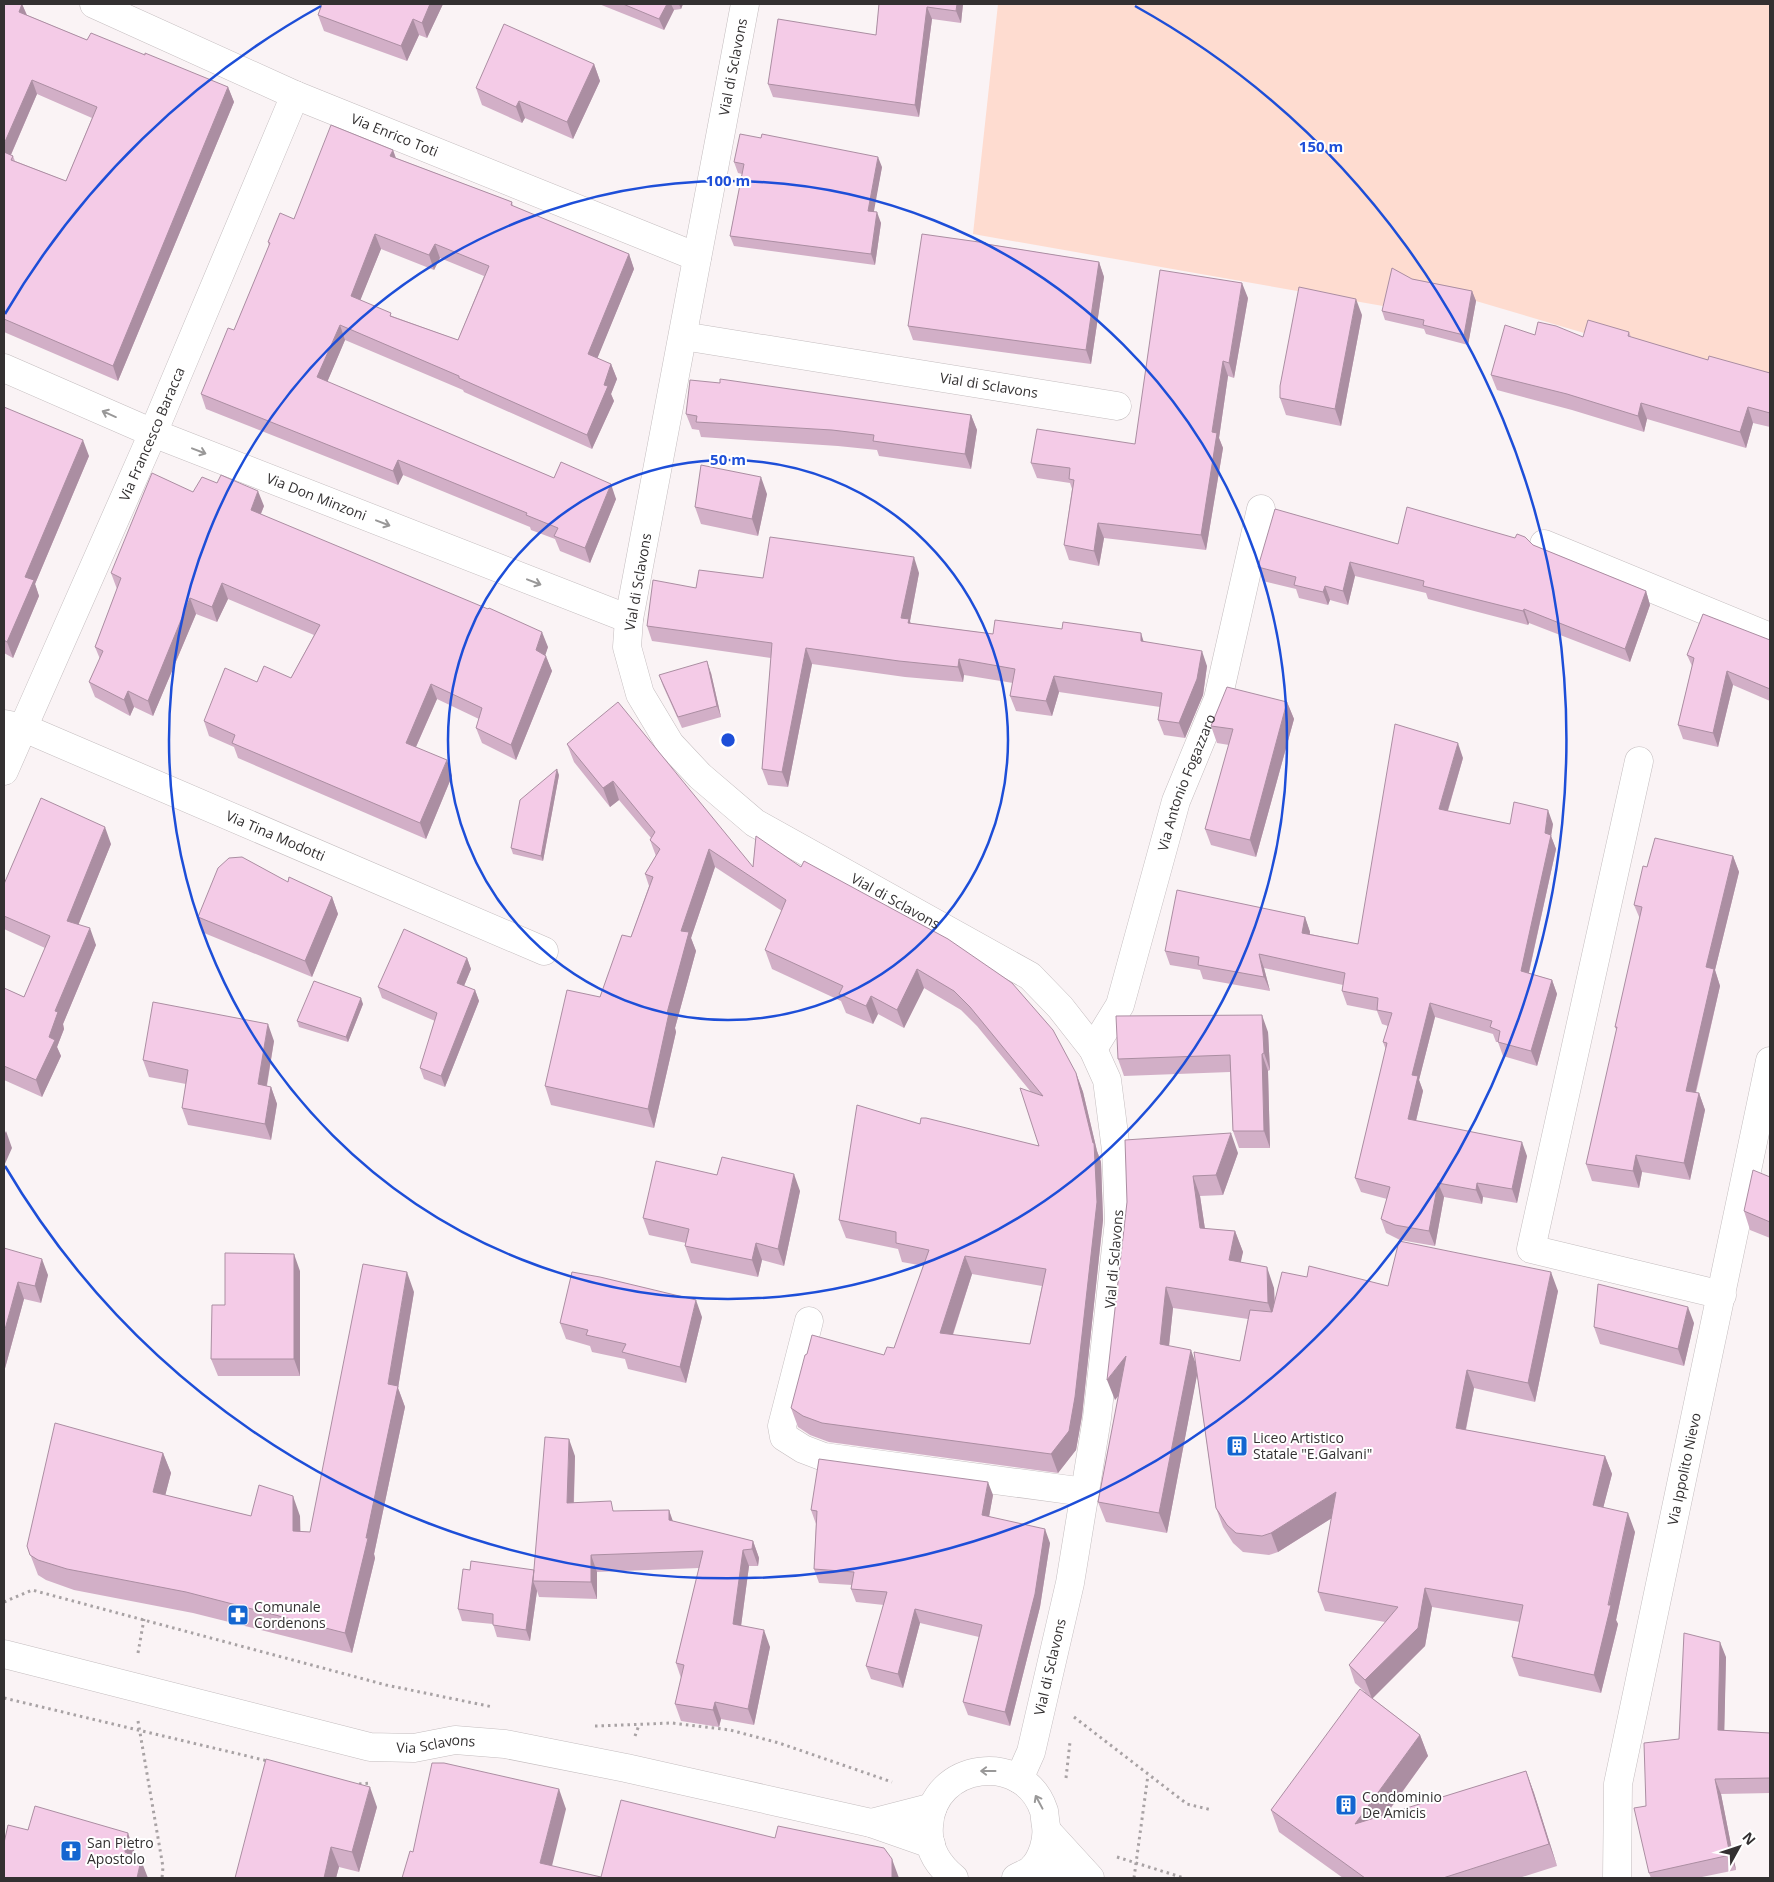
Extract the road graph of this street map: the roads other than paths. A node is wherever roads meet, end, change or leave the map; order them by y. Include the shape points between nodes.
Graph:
1 (94, 4) edge
2 (745, 4) edge
3 (294, 95) junction
4 (697, 257) junction
5 (682, 336) junction
6 (4, 368) edge
7 (1117, 406) dead end
8 (153, 433) junction
9 (1261, 509) dead end
10 (1544, 544) dead end
11 (629, 620) junction
12 (1770, 637) edge
13 (14, 726) edge
14 (1639, 760) dead end
15 (4, 771) edge
16 (544, 951) dead end
17 (1092, 1049) junction
18 (1770, 1061) edge
19 (1722, 1296) junction
20 (809, 1321) dead end
21 (1084, 1492) junction
22 (4, 1654) edge
23 (1019, 1780) junction
24 (933, 1807) junction
25 (871, 1823) junction
26 (1047, 1831) junction
27 (933, 1859) edge
28 (1024, 1873) edge
29 (954, 1878) edge
30 (1082, 1878) edge
31 (1090, 1878) edge
32 (1617, 1878) edge

1 - 3 street, Via Enrico Toti
2 - 4 street, Vial di Sclavons
3 - 4 street, Via Enrico Toti
3 - 8 street, Via Francesco Baracca
4 - 5 street, Vial di Sclavons
5 - 7 street, Vial di Sclavons
5 - 11 street, Vial di Sclavons
8 -> 6 street, Via Don Minzoni
8 -> 11 street, Via Don Minzoni
8 - 13 street, Via Francesco Baracca
9 - 17 street, Via Antonio Fogazzaro via 1218,700 1176,801 1120,1005
10 - 12 street
11 - 17 street, Vial di Sclavons via 628,647 640,694 670,744 700,776 755,823 1030,976 1060,1007
13 - 15 street, Via Francesco Baracca
13 - 16 street, Via Tina Modotti
14 - 19 street via 1531,1249
17 - 21 street, Vial di Sclavons via 1107,1080 1116,1150 1119,1221 1098,1408
18 - 19 street, Via Ippolito Nievo
19 - 32 street, Via Ippolito Nievo via 1618,1784
20 - 21 street via 782,1426 784,1437 803,1449 824,1457
21 - 23 street, Vial di Sclavons via 1070,1583 1031,1752
22 - 25 street, Via Sclavons via 370,1747 414,1748 456,1740 505,1744
23 -> 24 street via 1002,1772 983,1770 964,1775 948,1785
26 -> 23 street via 1044,1811 1034,1793
24 - 25 street, Via Sclavons
24 - 27 street via 928,1836
25 - 27 street, Via Sclavons
26 - 28 street via 1043,1851
26 - 31 street
27 - 29 street
28 - 30 street

